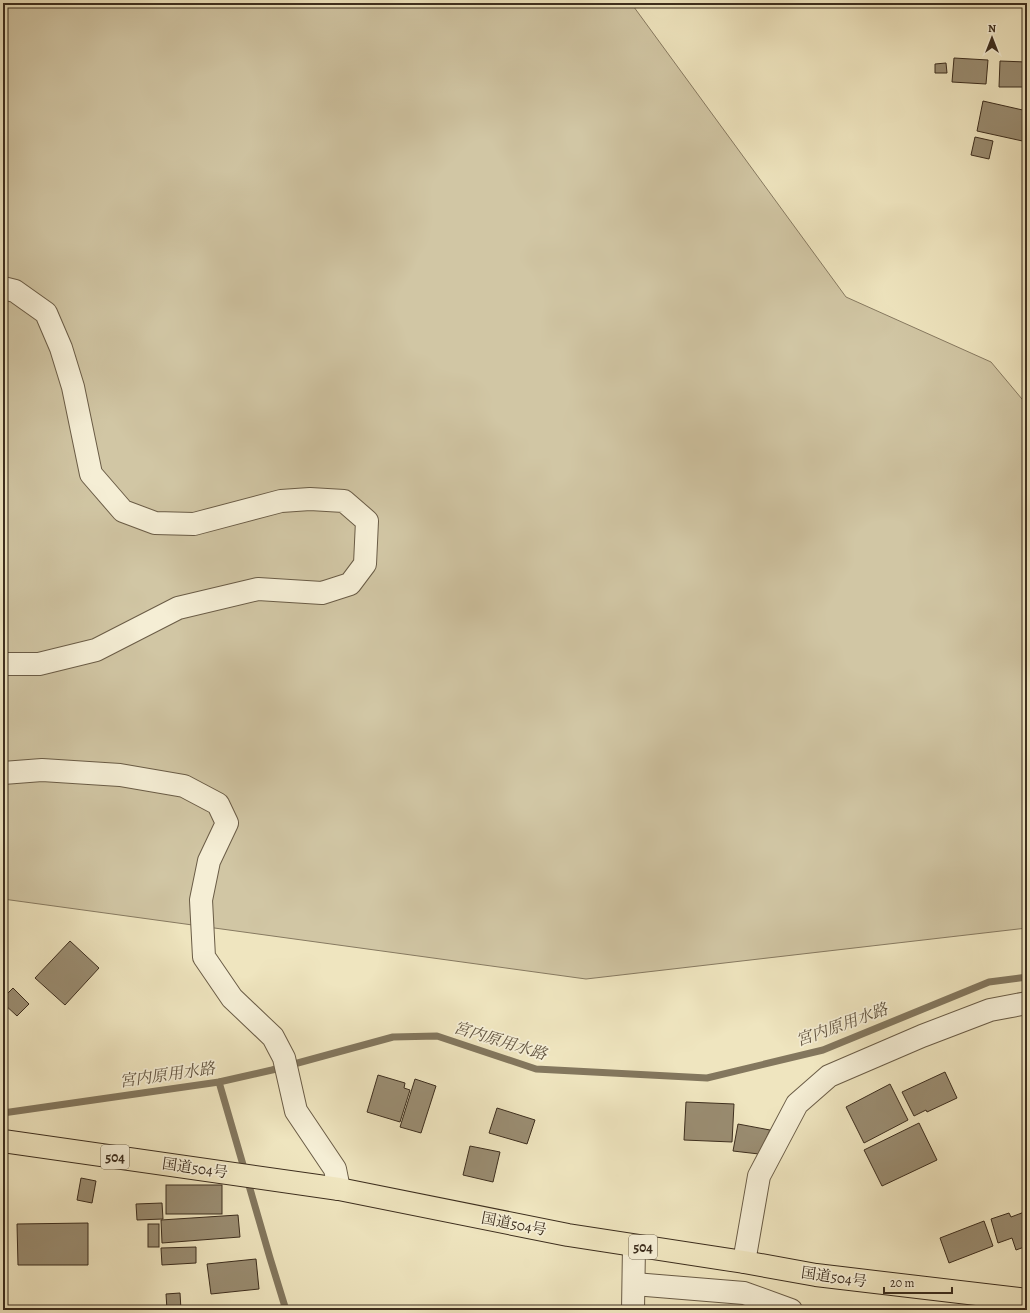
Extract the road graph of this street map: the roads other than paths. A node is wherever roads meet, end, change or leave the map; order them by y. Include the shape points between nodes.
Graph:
1 (3, 288) edge
2 (3, 664) edge
3 (3, 773) edge
4 (1027, 1003) edge
5 (3, 1141) edge
6 (339, 1189) junction
7 (634, 1246) junction
8 (744, 1262) junction
9 (634, 1284) junction
10 (1027, 1300) edge
11 (633, 1308) edge
12 (791, 1310) edge

1 - 2 street via 16,291 46,313 73,386 91,474 123,511 155,523 194,524 281,501 310,499 344,501 367,521 365,564 350,584 322,593 258,588 178,608 96,650 39,664
3 - 6 street via 42,770 120,776 184,786 218,804 227,823 209,861 201,900 204,957 232,998 273,1037 286,1067 296,1111 334,1169
4 - 8 street via 990,1010 829,1076 797,1104 759,1176
5 - 6 highway, 国道504号 / 504
6 - 7 highway, 国道504号 / 504
7 - 8 highway, 国道504号 / 504
7 - 9 street
8 - 10 highway, 国道504号 / 504 via 816,1276
9 - 11 street
9 - 12 street via 744,1293

